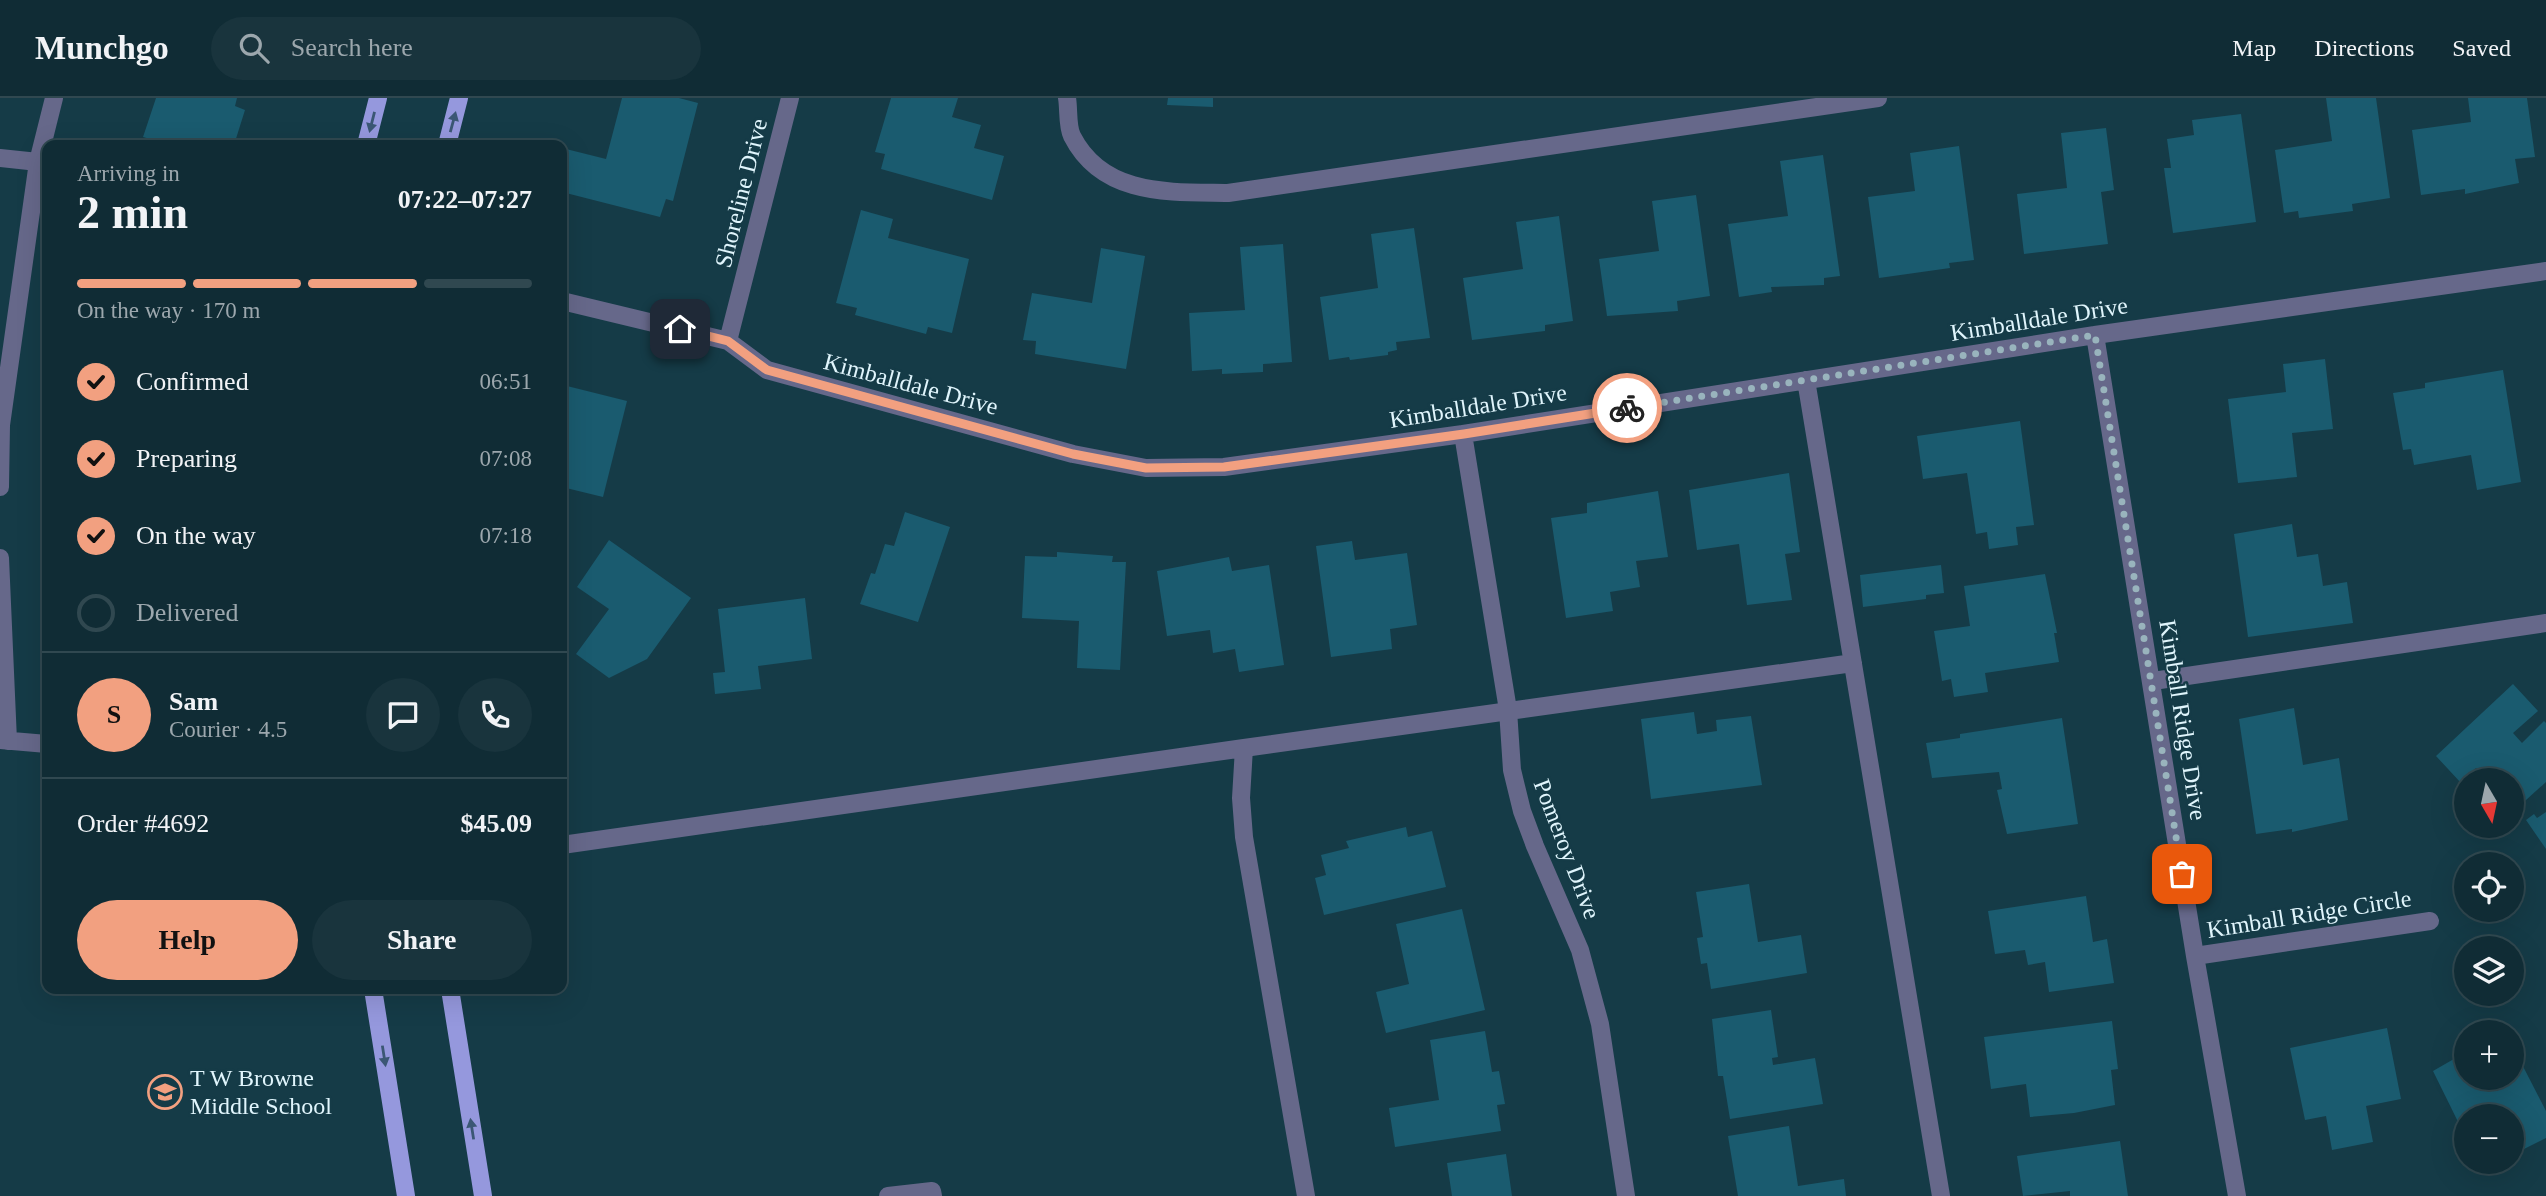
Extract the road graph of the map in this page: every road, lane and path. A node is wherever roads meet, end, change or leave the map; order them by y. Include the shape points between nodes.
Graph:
1 (54, 98) edge
2 (378, 98) edge
3 (459, 98) edge
4 (790, 98) edge
5 (1067, 98) edge
6 (1878, 98) edge
7 (44, 140) edge
8 (367, 140) edge
9 (448, 140) edge
10 (42, 146) edge
11 (0, 158) edge
12 (38, 162) junction
13 (2546, 271) edge
14 (567, 302) edge
15 (2095, 335) junction
16 (728, 341) junction
17 (1806, 380) junction
18 (0, 425) edge
19 (1464, 434) junction
20 (0, 487) edge
21 (0, 558) edge
22 (2546, 624) edge
23 (1853, 663) junction
24 (2152, 681) junction
25 (1508, 710) junction
26 (4, 740) edge
27 (42, 744) edge
28 (1244, 748) junction
29 (567, 844) edge
30 (2430, 920) dead end
31 (2195, 957) junction
32 (374, 994) edge
33 (451, 994) edge
34 (406, 1196) edge
35 (484, 1196) edge
36 (887, 1196) edge
37 (933, 1196) edge
38 (1306, 1196) edge
39 (1626, 1196) edge
40 (1941, 1196) edge
41 (2237, 1196) edge

1 - 7 street
2 -> 8 main road
9 -> 3 main road
4 - 16 street, Shoreline Drive
5 - 6 street via 1071,134 1089,159 1121,183 1161,191 1228,193
10 - 12 street
11 - 12 street
12 - 18 street
13 - 15 street, Kimballdale Drive
14 - 16 street, Kimballdale Drive
15 - 17 street, Kimballdale Drive
15 - 24 street, Kimball Ridge Drive
16 - 19 street, Kimballdale Drive via 767,370 1073,454 1146,468 1224,467
17 - 19 street, Kimballdale Drive
17 - 23 street
18 - 20 street
19 - 25 street, Pomeroy Drive
21 - 26 street
22 - 24 street
23 - 25 street
23 - 40 street
24 - 31 street, Kimball Ridge Drive
25 - 28 street
25 - 39 street, Pomeroy Drive via 1522,811 1580,950 1600,1024
26 - 27 street
28 - 29 street
28 - 38 street via 1244,837
30 - 31 street, Kimball Ridge Circle
31 - 41 street, Kimball Ridge Drive
32 -> 34 main road
35 -> 33 main road
36 - 37 street via 932,1191

